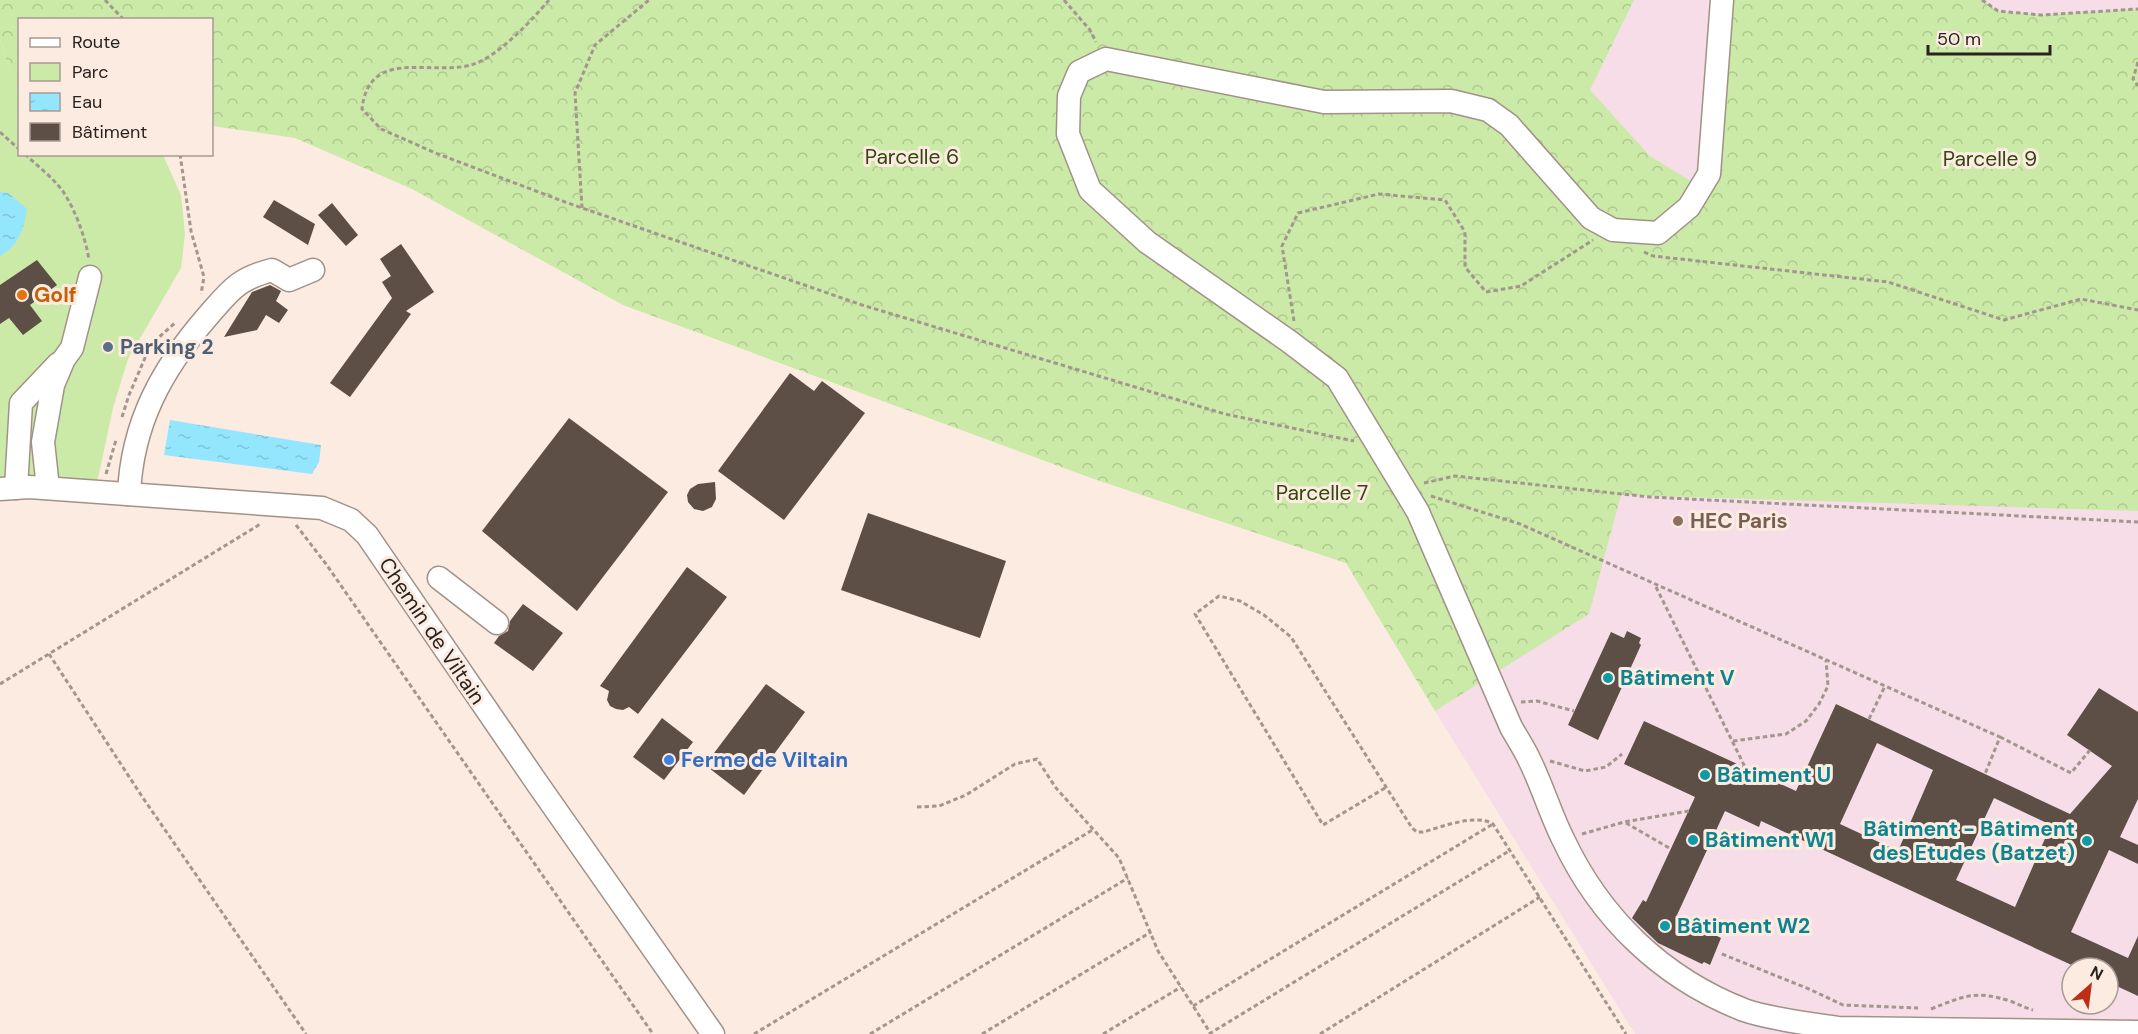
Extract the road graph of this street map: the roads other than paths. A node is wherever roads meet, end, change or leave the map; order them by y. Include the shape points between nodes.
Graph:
1 (1722, 0) edge
2 (313, 270) dead end
3 (90, 277) road end
4 (63, 359) junction
5 (8, 488) edge
6 (48, 488) junction
7 (129, 494) junction
8 (439, 578) dead end
9 (497, 623) dead end
10 (2138, 1032) edge
11 (713, 1034) edge

1 - 10 street via 1709,174 1689,207 1658,233 1613,230 1591,218 1509,125 1488,110 1451,101 1324,102 1106,59 1079,72 1069,96 1068,134 1090,190 1147,242 1337,378 1418,512 1563,840 1594,894 1620,928 1653,957 1702,990 1746,1010 1810,1024 1838,1028
2 - 7 street via 289,280 272,270 249,278 232,288 186,341 158,384 142,423 130,469
3 - 4 street via 72,348
4 - 5 street via 21,403
4 - 6 street via 53,385 43,442
5 - 6 street, Chemin de Viltain
6 - 7 street, Chemin de Viltain
7 - 11 street, Chemin de Viltain via 322,508 351,520 367,535
8 - 9 street

